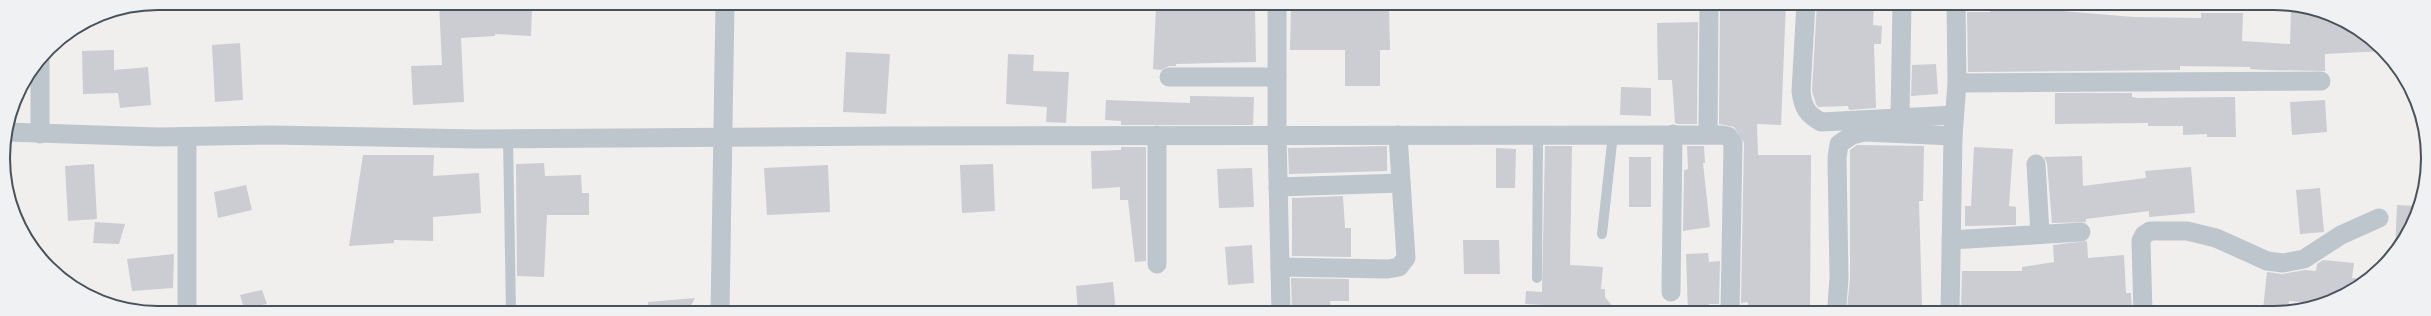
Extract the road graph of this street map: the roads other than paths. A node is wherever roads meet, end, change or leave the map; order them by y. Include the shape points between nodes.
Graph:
1 (725, 10) edge
2 (1276, 10) edge
3 (1709, 10) edge
4 (1806, 10) edge
5 (1902, 10) edge
6 (1956, 10) edge
7 (40, 69) edge
8 (1169, 77) dead end
9 (1277, 77) junction
10 (2321, 81) dead end
11 (1957, 83) junction
12 (1954, 115) junction
13 (1900, 117) junction
14 (12, 132) edge
15 (40, 134) junction
16 (1538, 134) junction
17 (1613, 134) junction
18 (1673, 134) junction
19 (1708, 134) junction
20 (1157, 135) junction
21 (1277, 135) junction
22 (1398, 135) junction
23 (1953, 136) junction
24 (187, 137) junction
25 (722, 137) junction
26 (508, 139) junction
27 (2036, 164) dead end
28 (1401, 183) junction
29 (1278, 187) junction
30 (2379, 218) dead end
31 (2081, 232) dead end
32 (1602, 234) dead end
33 (2040, 234) junction
34 (1951, 240) junction
35 (1157, 264) dead end
36 (1280, 267) junction
37 (1537, 278) dead end
38 (1671, 292) dead end
39 (1838, 305) dead end
40 (187, 306) edge
41 (510, 306) edge
42 (720, 306) edge
43 (1281, 306) edge
44 (1730, 306) edge
45 (1950, 306) edge
46 (2143, 306) edge

1 - 25 street
2 - 9 street
3 - 19 street
4 - 13 street via 1801,92 1805,110 1821,122
5 - 13 street
6 - 11 street
7 - 15 street
8 - 9 street
9 - 21 street
10 - 11 street
11 - 12 street
12 - 13 street
12 - 23 street
14 - 15 street
15 - 24 street
16 - 17 street
16 - 22 street
16 - 37 lane
17 - 18 street
17 - 32 lane
18 - 19 street
18 - 38 street
19 - 44 street via 1728,136 1732,143
20 - 21 street
20 - 25 street
20 - 35 street
21 - 22 street
21 - 29 street
22 - 28 street
23 - 34 street
23 - 39 street via 1864,132 1852,135 1839,144
24 - 26 street via 272,135
24 - 40 street
25 - 26 street
25 - 42 street
26 - 41 lane
27 - 33 street
28 - 29 street
28 - 36 street via 1406,258 1400,267
29 - 36 street
30 - 46 street via 2341,235 2304,259 2283,263 2260,258 2216,238 2194,232 2150,231 2141,241
31 - 33 street
33 - 34 street
34 - 45 street
36 - 43 street

